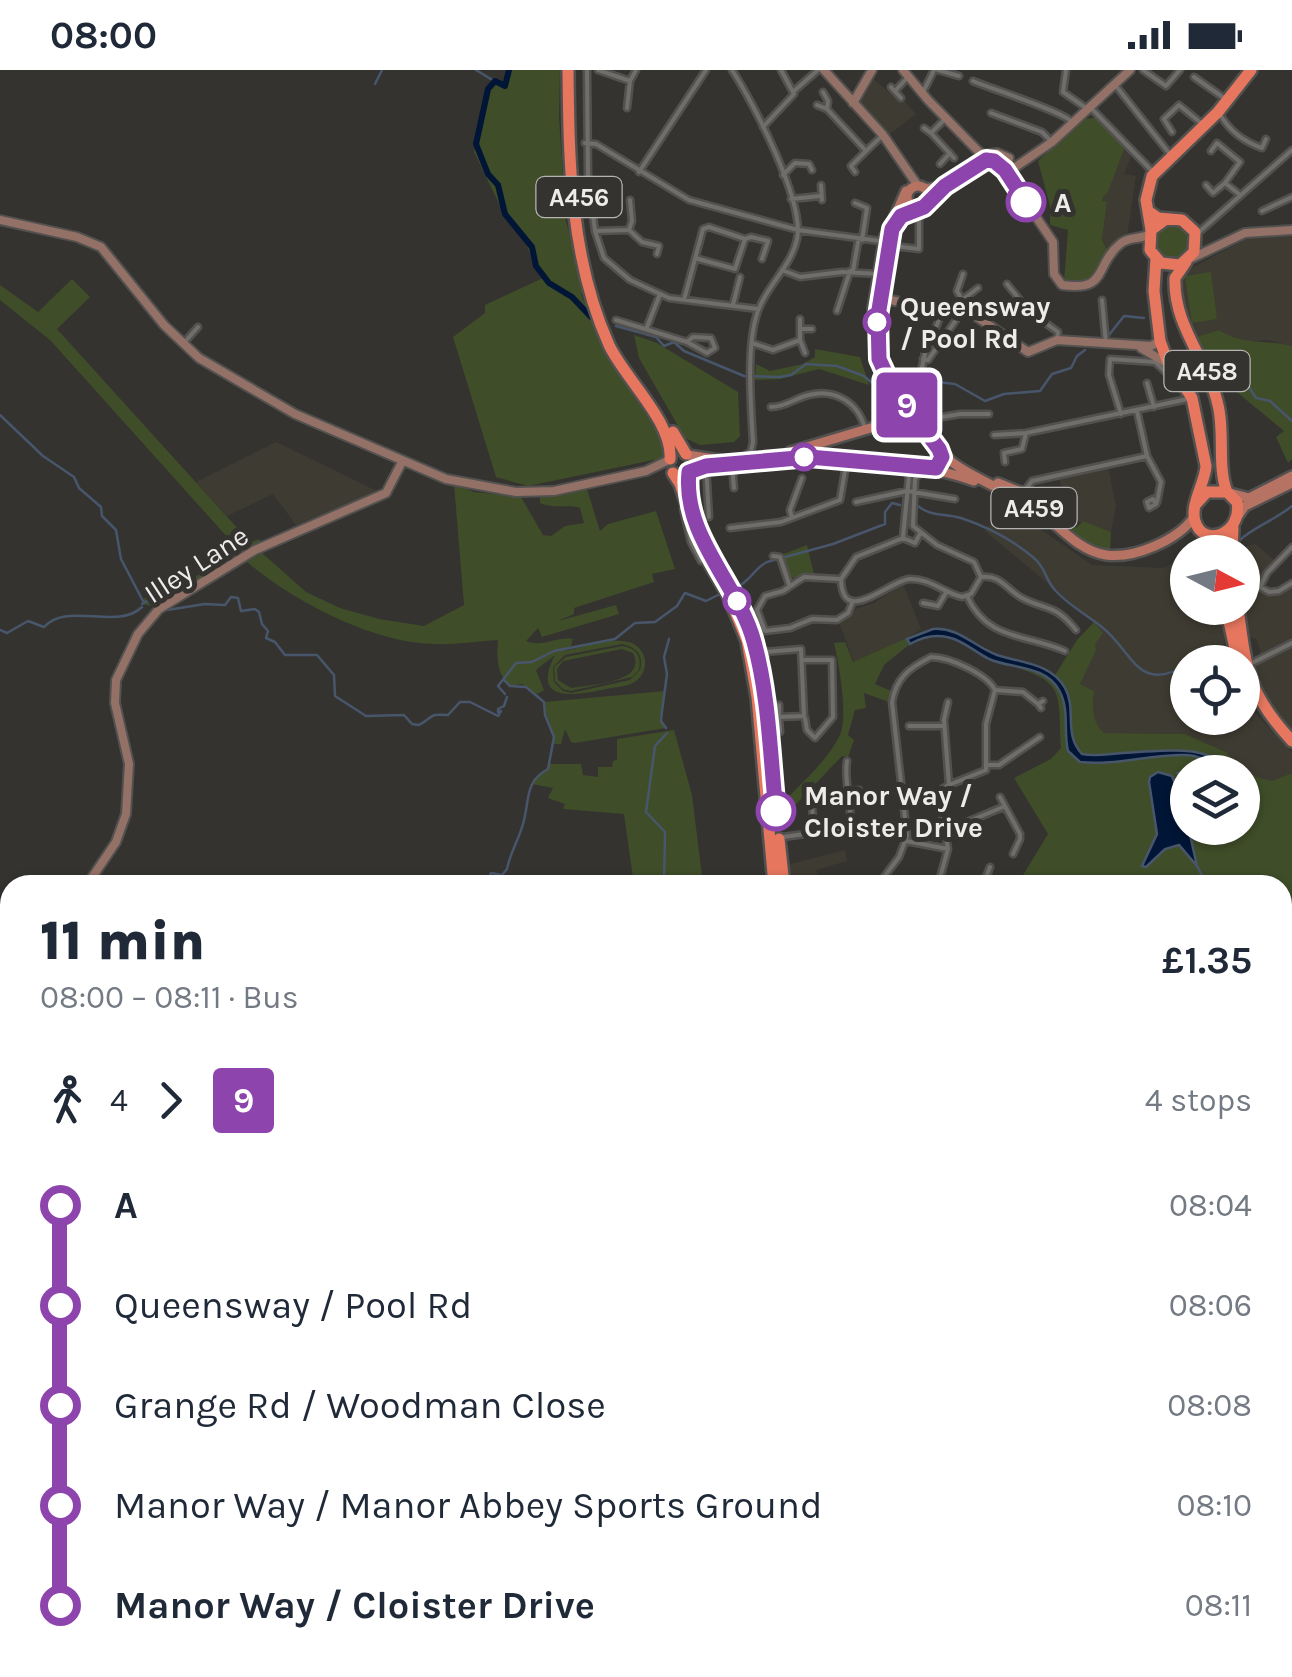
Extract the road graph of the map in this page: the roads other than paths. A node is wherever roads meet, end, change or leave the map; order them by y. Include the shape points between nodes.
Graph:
1 (572, 70) edge
2 (587, 70) edge
3 (598, 70) edge
4 (636, 70) edge
5 (706, 70) edge
6 (732, 70) edge
7 (781, 70) edge
8 (821, 70) edge
9 (872, 70) edge
10 (936, 70) edge
11 (1066, 70) edge
12 (1143, 70) edge
13 (1180, 70) edge
14 (1251, 70) edge
15 (1126, 71) edge
16 (905, 74) edge
17 (957, 74) edge
18 (980, 76) dead end
19 (1194, 76) dead end
20 (630, 81) junction
21 (1116, 86) junction
22 (794, 90) junction
23 (823, 92) dead end
24 (922, 94) junction
25 (901, 98) dead end
26 (1228, 101) junction
27 (853, 103) junction
28 (817, 105) dead end
29 (627, 108) dead end
30 (1088, 108) junction
31 (827, 110) junction
32 (991, 112) dead end
33 (1218, 112) junction
34 (945, 119) junction
35 (1072, 122) junction
36 (763, 126) junction
37 (1204, 126) junction
38 (924, 128) dead end
39 (1172, 132) dead end
40 (933, 134) junction
41 (882, 135) junction
42 (1222, 138) dead end
43 (1266, 139) dead end
44 (928, 142) dead end
45 (1052, 142) junction
46 (586, 143) junction
47 (1217, 144) junction
48 (866, 151) junction
49 (1211, 151) dead end
50 (982, 155) junction
51 (1291, 155) edge
52 (1172, 156) junction
53 (1007, 158) junction
54 (1028, 160) junction
55 (1240, 162) junction
56 (940, 164) dead end
57 (1248, 167) dead end
58 (1014, 168) junction
59 (812, 170) dead end
60 (639, 172) junction
61 (855, 172) dead end
62 (1154, 173) junction
63 (784, 175) junction
64 (1226, 182) junction
65 (821, 185) dead end
66 (945, 186) junction
67 (1206, 186) dead end
68 (914, 189) junction
69 (1239, 194) junction
70 (1292, 197) edge
71 (930, 198) junction
72 (791, 199) junction
73 (855, 203) dead end
74 (633, 204) dead end
75 (920, 210) junction
76 (1148, 210) junction
77 (1262, 212) dead end
78 (1166, 219) junction
79 (0, 220) edge
80 (629, 230) junction
81 (798, 230) junction
82 (1292, 230) edge
83 (595, 231) junction
84 (1196, 231) junction
85 (1150, 232) junction
86 (662, 236) dead end
87 (745, 239) junction
88 (1136, 239) junction
89 (860, 240) junction
90 (884, 240) junction
91 (659, 246) junction
92 (894, 246) dead end
93 (1218, 246) junction
94 (658, 254) dead end
95 (1153, 255) junction
96 (695, 258) junction
97 (762, 259) dead end
98 (1187, 261) junction
99 (782, 270) junction
100 (851, 271) junction
101 (880, 273) junction
102 (963, 274) dead end
103 (741, 281) dead end
104 (1007, 284) dead end
105 (978, 288) dead end
106 (660, 294) junction
107 (877, 298) junction
108 (684, 300) junction
109 (1102, 300) dead end
110 (962, 303) junction
111 (733, 305) junction
112 (938, 308) junction
113 (758, 309) junction
114 (837, 311) dead end
115 (800, 319) dead end
116 (616, 320) dead end
117 (956, 320) dead end
118 (198, 328) dead end
119 (646, 328) junction
120 (801, 329) junction
121 (812, 329) dead end
122 (936, 330) junction
123 (946, 334) junction
124 (800, 340) junction
125 (1057, 340) junction
126 (1160, 341) junction
127 (687, 342) junction
128 (752, 342) junction
129 (182, 344) junction
130 (1106, 344) junction
131 (1135, 346) junction
132 (804, 353) dead end
133 (923, 359) junction
134 (1171, 366) junction
135 (1148, 383) dead end
136 (1189, 399) junction
137 (926, 406) dead end
138 (771, 407) dead end
139 (1154, 407) junction
140 (1137, 410) junction
141 (988, 414) dead end
142 (1120, 414) junction
143 (918, 420) junction
144 (886, 423) junction
145 (865, 429) junction
146 (1026, 433) junction
147 (994, 435) dead end
148 (836, 438) junction
149 (939, 449) junction
150 (687, 454) junction
151 (1147, 456) junction
152 (845, 459) junction
153 (737, 461) junction
154 (402, 462) junction
155 (1004, 462) dead end
156 (901, 465) junction
157 (706, 466) junction
158 (929, 468) junction
159 (690, 471) junction
160 (672, 473) junction
161 (976, 477) junction
162 (802, 478) dead end
163 (1292, 480) edge
164 (732, 484) dead end
165 (907, 492) junction
166 (1229, 492) junction
167 (1024, 493) junction
168 (914, 494) junction
169 (955, 499) dead end
170 (1036, 500) dead end
171 (683, 502) junction
172 (856, 502) dead end
173 (1157, 502) dead end
174 (1195, 510) junction
175 (708, 518) dead end
176 (792, 518) junction
177 (1235, 522) junction
178 (913, 526) junction
179 (730, 528) dead end
180 (906, 528) junction
181 (920, 534) junction
182 (1209, 534) junction
183 (1234, 535) edge
184 (904, 538) junction
185 (1292, 547) edge
186 (1134, 556) junction
187 (778, 558) dead end
188 (701, 561) dead end
189 (981, 577) junction
190 (841, 579) junction
191 (1292, 583) edge
192 (789, 584) junction
193 (946, 591) junction
194 (967, 596) junction
195 (853, 601) junction
196 (923, 603) dead end
197 (1072, 628) dead end
198 (754, 639) junction
199 (1292, 643) edge
200 (1065, 651) dead end
201 (768, 652) junction
202 (1260, 657) edge
203 (802, 660) junction
204 (760, 665) junction
205 (995, 690) junction
206 (948, 702) dead end
207 (1260, 703) edge
208 (1041, 704) dead end
209 (779, 706) dead end
210 (945, 713) junction
211 (953, 714) dead end
212 (804, 716) junction
213 (779, 717) junction
214 (912, 723) dead end
215 (944, 726) junction
216 (780, 732) dead end
217 (1028, 732) dead end
218 (1040, 737) dead end
219 (1032, 741) junction
220 (1292, 744) edge
221 (846, 761) dead end
222 (987, 765) junction
223 (949, 785) junction
224 (845, 791) junction
225 (860, 791) dead end
226 (1000, 797) dead end
227 (1004, 806) junction
228 (814, 812) dead end
229 (948, 830) junction
230 (815, 834) junction
231 (779, 838) junction
232 (906, 841) junction
233 (948, 849) junction
234 (1013, 854) dead end
235 (990, 868) dead end
236 (94, 875) edge
237 (773, 875) edge
238 (783, 875) edge
239 (886, 875) edge
240 (941, 875) edge
241 (986, 875) edge

1 - 150 highway, A456 via 579,200 601,301 626,362
1 - 160 highway, A456 via 568,167 588,280 609,344 668,436
2 - 46 street
3 - 20 street
4 - 20 street
5 - 60 street
6 - 36 street
7 - 22 street
8 - 22 street
8 - 27 street
9 - 27 street
10 - 17 street
10 - 24 street
11 - 30 street via 1063,92
12 - 13 street via 1166,86
14 - 26 highway
15 - 21 street
16 - 24 street
16 - 25 street via 892,90
18 - 35 street via 975,82
19 - 26 street
20 - 29 street
21 - 30 street
21 - 52 street
22 - 36 street
23 - 31 street
24 - 34 street
26 - 33 highway
27 - 41 street
28 - 31 street
30 - 35 street
30 - 62 street
31 - 48 street
32 - 45 street
33 - 37 highway
33 - 43 street via 1252,144 1262,148
34 - 40 street
34 - 50 street
35 - 45 street
36 - 63 street
37 - 39 street via 1182,105 1162,117
37 - 52 highway
38 - 40 street
40 - 44 street
40 - 56 street via 952,155
41 - 48 street
41 - 68 street
42 - 47 street
45 - 54 street
46 - 60 street
46 - 83 street
47 - 49 street
47 - 55 street
48 - 61 street via 853,161
50 - 53 street
50 - 66 street
51 - 69 street
52 - 62 highway
53 - 54 street
53 - 58 street
54 - 58 street
55 - 57 street
55 - 64 street
58 - 88 street via 1026,202 1053,242 1054,274 1062,285 1084,286 1125,240
59 - 63 street via 795,162
60 - 81 street via 688,200
62 - 76 highway, A458
63 - 72 street
64 - 67 street via 1213,193
64 - 69 street
65 - 72 street via 821,198
66 - 68 street
66 - 71 street
68 - 71 main road
68 - 75 main road via 908,202
68 - 90 main road
69 - 84 street
70 - 77 street
71 - 75 main road
72 - 81 street
73 - 89 street via 867,208
74 - 80 street
75 - 92 street via 916,251
75 - 101 main road via 896,220
76 - 78 highway
76 - 85 highway, A458
78 - 84 highway via 1179,218
78 - 85 highway
79 - 129 street via 101,247
80 - 83 street
80 - 91 street
81 - 89 street
81 - 99 street
82 - 93 street via 1245,233
83 - 106 street via 612,266
84 - 93 street via 1205,245
84 - 98 highway, A458
85 - 88 street
85 - 95 highway, A458
86 - 91 street
87 - 96 street via 734,269
87 - 96 street via 704,228
87 - 97 street via 768,241
88 - 95 street
89 - 90 street
89 - 100 street
90 - 101 main road
91 - 94 street
93 - 98 street
95 - 98 highway via 1173,266
95 - 126 highway, A458
96 - 108 street
98 - 166 highway, A458 via 1176,276 1175,296 1219,406
99 - 100 street via 800,277
99 - 113 street
100 - 101 street
100 - 114 street
101 - 107 main road
102 - 110 street
103 - 111 street
104 - 125 street via 1058,332
105 - 110 street
106 - 108 street
106 - 119 street
107 - 112 street
107 - 143 main road via 879,359
107 - 144 main road via 872,348 895,402
108 - 111 street
109 - 130 street
110 - 112 street
110 - 125 street via 1028,352
111 - 113 street
112 - 122 street
113 - 128 street
115 - 120 street
116 - 119 street
117 - 123 street
118 - 129 street
119 - 127 street
120 - 121 street
120 - 124 street
122 - 123 street
122 - 133 street
123 - 133 street
124 - 128 street via 773,350
124 - 132 street
125 - 130 street
126 - 131 street
126 - 134 highway, A458
127 - 127 street via 709,337 715,348 707,353
128 - 153 street via 753,442
129 - 154 street via 283,407
130 - 131 street
131 - 134 street
133 - 137 street via 915,401
134 - 136 highway, A458
135 - 139 street
136 - 139 street
136 - 142 street via 1154,362 1116,357 1107,367
136 - 174 highway, A458 via 1206,470
138 - 145 street via 831,394 847,400
139 - 140 street
140 - 142 street
140 - 151 street
141 - 143 street
142 - 146 street
143 - 144 main road
143 - 149 main road
144 - 145 main road
145 - 148 main road
146 - 147 street
146 - 155 street via 1022,448 1004,453
148 - 152 main road via 832,451
148 - 153 main road
149 - 158 main road via 941,463
149 - 161 main road, A459
150 - 153 main road
150 - 159 highway, A456
150 - 160 highway via 676,453
151 - 167 street via 1032,481
151 - 173 street via 1161,482
152 - 153 main road, A459
152 - 156 main road, A459
152 - 176 street via 840,500
153 - 157 main road, A459
153 - 164 street
154 - 160 street via 446,479 516,492 554,491 646,471
154 - 236 street, Illey Lane via 386,493 255,550 159,609 142,629 116,680 129,764 126,814
156 - 158 main road, A459
156 - 165 street via 909,476
157 - 159 main road, A459
157 - 175 street
158 - 168 street via 915,479
158 - 186 main road, A459 via 977,482 1031,511 1084,552 1112,560
159 - 160 highway
159 - 198 highway, A456 via 697,526
160 - 171 highway, A456
161 - 167 main road
161 - 186 main road, A459 via 1084,546
162 - 176 street
163 - 166 main road via 1249,498
163 - 177 main road via 1245,506
165 - 168 street
165 - 172 street
165 - 180 street
166 - 174 highway via 1207,492
166 - 177 highway, A458 via 1237,502
167 - 170 street
168 - 169 street
168 - 178 street
171 - 188 street
171 - 237 highway, A456 via 747,641
174 - 182 highway
174 - 186 main road via 1181,532
176 - 179 street
177 - 182 highway
177 - 183 highway, A458
178 - 180 street
178 - 181 street
180 - 184 street
181 - 184 street via 912,543
181 - 189 street via 970,558
182 - 186 main road via 1185,535
184 - 190 street via 856,557
185 - 191 street via 1260,583 1268,592
187 - 192 street
189 - 194 street
189 - 197 street via 993,576 1022,597 1052,607
190 - 192 street via 804,577
190 - 195 street
192 - 195 street via 758,606 768,632 812,619 837,620
193 - 194 street
193 - 195 street via 910,579
193 - 196 street via 938,606
194 - 200 street via 995,630
198 - 201 street
198 - 204 highway, A456
199 - 202 street
201 - 203 street via 801,649
201 - 204 street
203 - 212 street
203 - 212 street via 832,660 833,717 815,738
204 - 231 highway, A456
205 - 208 street via 1023,692
205 - 222 street via 986,724
205 - 232 street via 937,657 895,686
206 - 210 street
207 - 220 highway
209 - 213 street
210 - 211 street
210 - 215 street
212 - 213 street
213 - 216 street
214 - 215 street
215 - 223 street
217 - 219 street
218 - 219 street
219 - 222 street
221 - 224 street
222 - 223 street
223 - 229 street via 940,796
224 - 225 street
224 - 230 street via 852,815 848,828
226 - 227 street
227 - 229 street
227 - 234 street via 1020,834
228 - 230 street
229 - 233 street
230 - 231 street
231 - 238 highway, A456
232 - 233 street
232 - 239 street
233 - 240 street
235 - 241 street

